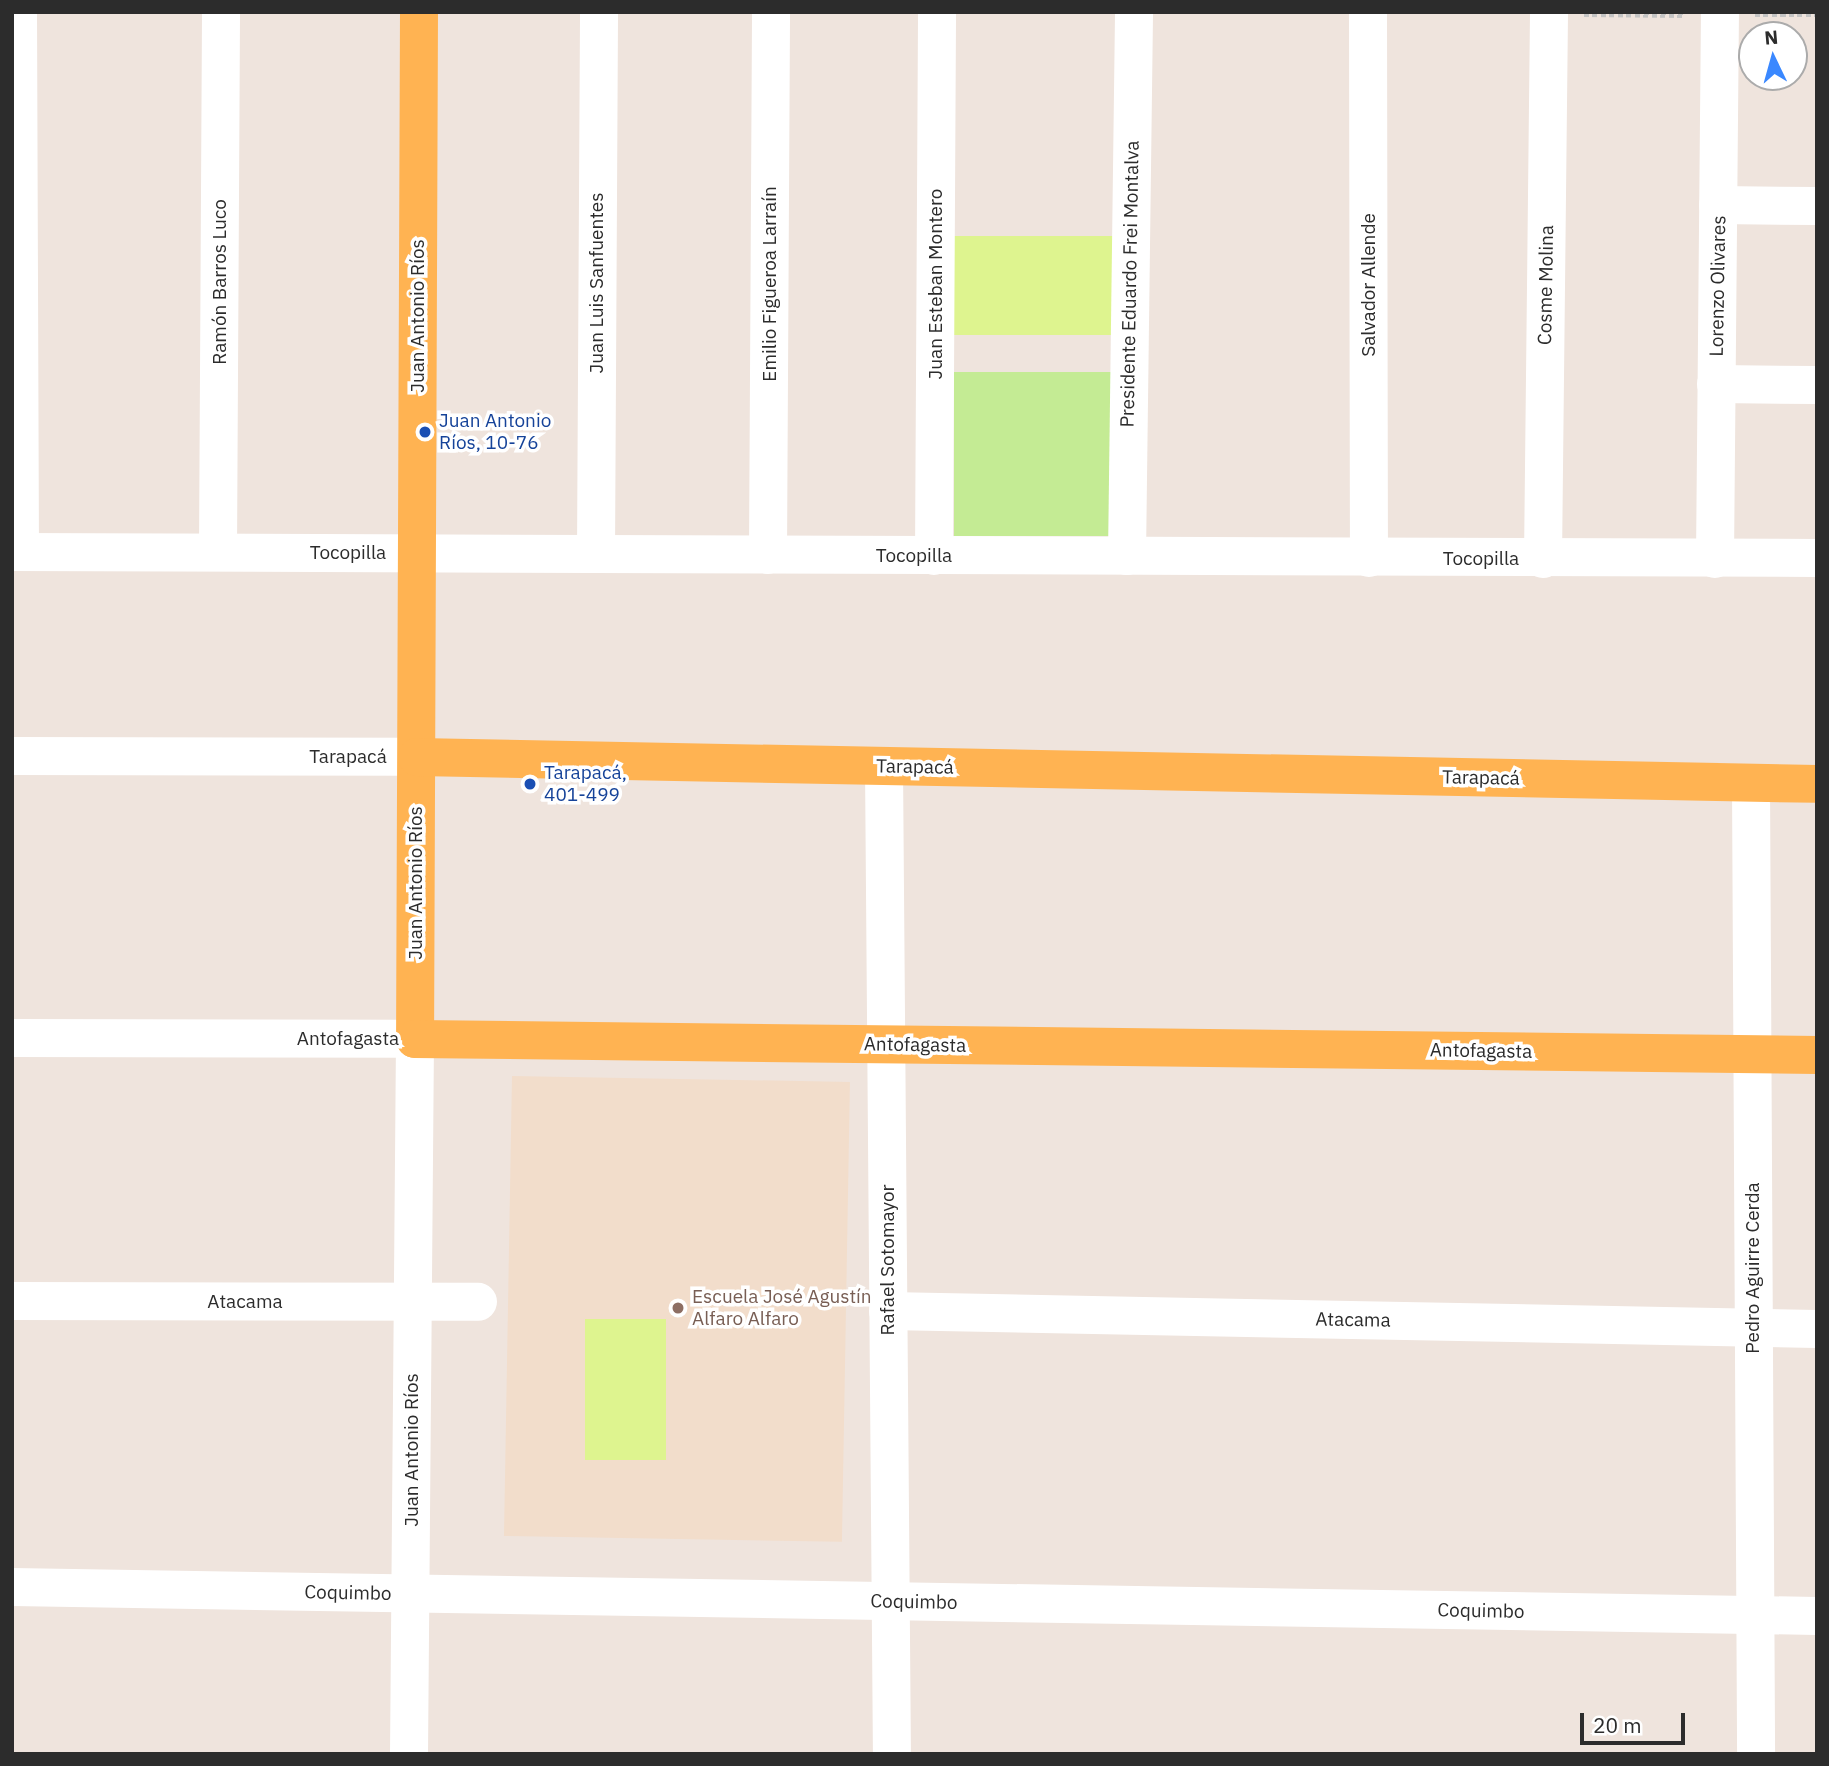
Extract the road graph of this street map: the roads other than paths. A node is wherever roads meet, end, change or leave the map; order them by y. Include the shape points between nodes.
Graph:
1 (221, 12) edge
2 (419, 12) edge
3 (599, 12) edge
4 (771, 12) edge
5 (937, 12) edge
6 (1134, 12) edge
7 (1368, 12) edge
8 (1549, 13) edge
9 (16, 14) edge
10 (1720, 14) edge
11 (1718, 205) junction
12 (1817, 206) edge
13 (1716, 384) junction
14 (1817, 385) edge
15 (16, 552) edge
16 (218, 552) junction
17 (418, 553) junction
18 (596, 554) junction
19 (768, 555) junction
20 (934, 556) junction
21 (1127, 556) junction
22 (1369, 558) junction
23 (1817, 558) edge
24 (1543, 559) junction
25 (1715, 559) junction
26 (12, 756) edge
27 (417, 757) junction
28 (884, 766) junction
29 (1751, 783) junction
30 (1817, 784) edge
31 (12, 1038) edge
32 (415, 1039) junction
33 (886, 1044) junction
34 (1752, 1055) junction
35 (1817, 1055) edge
36 (12, 1301) edge
37 (478, 1302) dead end
38 (413, 1303) junction
39 (888, 1311) junction
40 (1754, 1328) junction
41 (1817, 1329) edge
42 (12, 1587) edge
43 (411, 1593) junction
44 (891, 1601) junction
45 (1755, 1615) junction
46 (1817, 1616) edge
47 (410, 1754) edge
48 (892, 1754) edge
49 (1756, 1754) edge

1 - 16 street, Ramón Barros Luco
2 - 17 main road, Juan Antonio Ríos
3 - 18 street, Juan Luis Sanfuentes
4 - 19 street, Emilio Figueroa Larraín
5 - 20 street, Juan Esteban Montero
6 - 21 street, Presidente Eduardo Frei Montalva
7 - 22 street, Salvador Allende
8 - 24 street, Cosme Molina
9 - 15 street
10 - 11 street, Lorenzo Olivares
11 - 12 street
11 - 13 street, Lorenzo Olivares
13 - 14 street
13 - 25 street, Lorenzo Olivares
15 - 16 street, Tocopilla
16 - 17 street, Tocopilla
17 - 18 street, Tocopilla
17 - 27 main road, Juan Antonio Ríos
18 - 19 street, Tocopilla
19 - 20 street, Tocopilla
20 - 21 street, Tocopilla
21 - 22 street, Tocopilla
22 - 24 street, Tocopilla
23 - 25 street, Tocopilla
24 - 25 street, Tocopilla
26 - 27 street, Tarapacá
27 - 28 main road, Tarapacá
27 - 32 main road, Juan Antonio Ríos
28 - 29 main road, Tarapacá
28 - 33 street, Rafael Sotomayor
29 - 30 main road, Tarapacá
29 - 34 street, Pedro Aguirre Cerda
31 - 32 street, Antofagasta
32 - 33 main road, Antofagasta
32 - 38 street, Juan Antonio Ríos
33 - 34 main road, Antofagasta
33 - 39 street, Rafael Sotomayor
34 - 35 main road, Antofagasta
34 - 40 street, Pedro Aguirre Cerda
36 - 38 street, Atacama
37 - 38 street, Atacama
38 - 43 street, Juan Antonio Ríos
39 - 40 street, Atacama
39 - 44 street, Rafael Sotomayor
40 - 41 street, Atacama
40 - 45 street, Pedro Aguirre Cerda
42 - 43 street, Coquimbo
43 - 44 street, Coquimbo
43 - 47 street, Juan Antonio Ríos
44 - 45 street, Coquimbo
44 - 48 street, Rafael Sotomayor
45 - 46 street, Coquimbo
45 - 49 street, Pedro Aguirre Cerda

